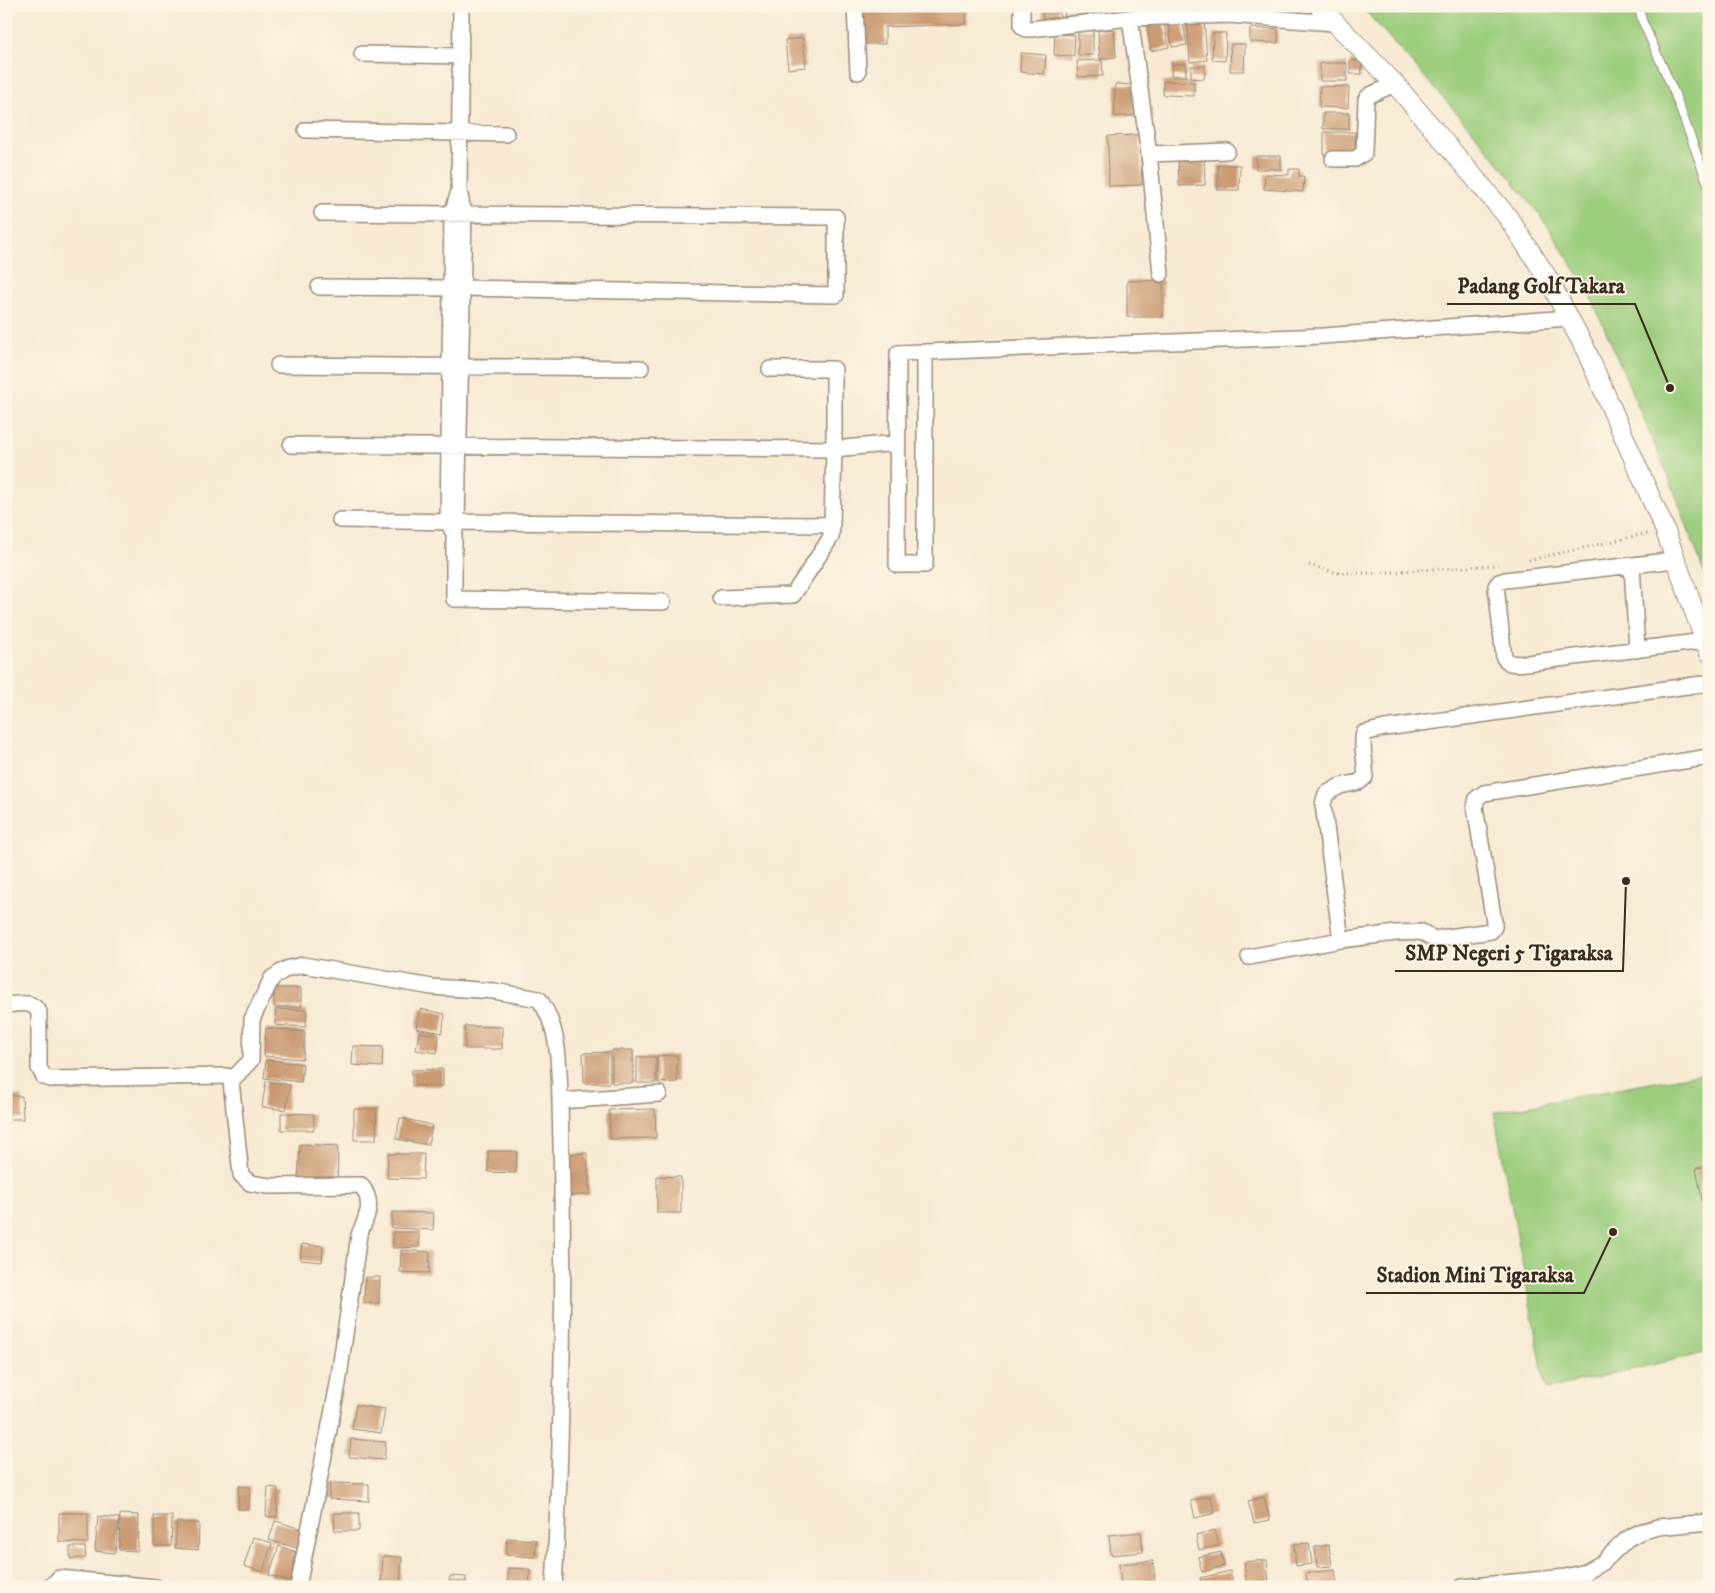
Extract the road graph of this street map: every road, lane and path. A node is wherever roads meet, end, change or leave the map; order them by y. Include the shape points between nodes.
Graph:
1 (461, 6) edge
2 (855, 6) edge
3 (1022, 6) edge
4 (1319, 6) edge
5 (1638, 6) edge
6 (1130, 18) junction
7 (1334, 23) junction
8 (362, 54) dead end
9 (461, 56) junction
10 (858, 72) dead end
11 (1395, 84) junction
12 (306, 130) dead end
13 (460, 133) junction
14 (506, 134) dead end
15 (1227, 151) dead end
16 (1149, 154) junction
17 (1334, 159) dead end
18 (1709, 186) edge
19 (322, 213) dead end
20 (458, 214) junction
21 (1161, 274) dead end
22 (319, 287) dead end
23 (457, 288) junction
24 (1569, 318) junction
25 (925, 352) junction
26 (278, 365) dead end
27 (455, 367) junction
28 (640, 368) dead end
29 (770, 369) dead end
30 (897, 443) junction
31 (291, 445) dead end
32 (454, 447) junction
33 (834, 450) junction
34 (340, 520) dead end
35 (832, 525) junction
36 (453, 526) junction
37 (1665, 530) junction
38 (1675, 560) junction
39 (1520, 562) dead end
40 (1501, 565) dead end
41 (1310, 566) dead end
42 (1632, 566) junction
43 (721, 598) dead end
44 (663, 602) dead end
45 (1707, 647) edge
46 (1637, 650) junction
47 (1709, 683) edge
48 (1709, 757) edge
49 (1341, 940) junction
50 (1249, 957) dead end
51 (6, 1005) edge
52 (231, 1081) junction
53 (660, 1094) dead end
54 (560, 1101) junction
55 (1709, 1522) edge
56 (1566, 1582) edge
57 (50, 1587) edge
58 (156, 1587) edge
59 (298, 1587) edge
60 (554, 1587) edge
61 (1462, 1587) edge

1 - 9 street
2 - 10 street
3 - 6 street via 1022,23 1026,29
4 - 7 street
5 - 18 lane
6 - 7 street via 1229,15
6 - 16 street
7 - 11 street
8 - 9 street
9 - 13 street
11 - 17 street via 1366,99 1364,153 1361,157
11 - 24 street via 1507,216
12 - 13 street
13 - 14 street
13 - 20 street
15 - 16 street
16 - 21 street
19 - 20 street
20 - 23 street
20 - 23 street via 836,217 836,295
22 - 23 street
23 - 27 street
24 - 25 street via 1323,336
24 - 37 street
25 - 30 street via 898,353
25 - 30 street via 925,565 897,565
26 - 27 street
27 - 28 street
27 - 32 street
29 - 33 street via 834,369
30 - 33 street
31 - 32 street
32 - 33 street
32 - 36 street
33 - 35 street
34 - 36 street
35 - 36 street
35 - 43 street via 830,537 793,595
36 - 44 street via 454,599
37 - 38 street
37 - 39 path
38 - 42 street
38 - 45 street
40 - 41 path via 1373,573 1337,573
42 - 46 street
42 - 46 street via 1505,580 1496,586 1504,658 1510,663
45 - 46 street
47 - 49 street via 1364,733 1365,777 1326,794 1323,804
48 - 49 street via 1484,793 1477,798 1475,807 1494,922 1491,931 1434,939 1422,932 1414,932
49 - 50 street
51 - 52 street via 29,1003 39,1012 39,1068 44,1077 218,1075 227,1076
52 - 54 street via 251,1060 252,1019 272,978 286,969 303,965 432,987 494,991 539,999 552,1026 558,1058
52 - 59 street via 240,1175 250,1183 269,1186 362,1185 369,1198 368,1213 359,1234 338,1384
53 - 54 street
54 - 60 street via 563,1198 560,1478
55 - 56 street via 1640,1532 1602,1563
56 - 61 street
57 - 58 street via 59,1578

